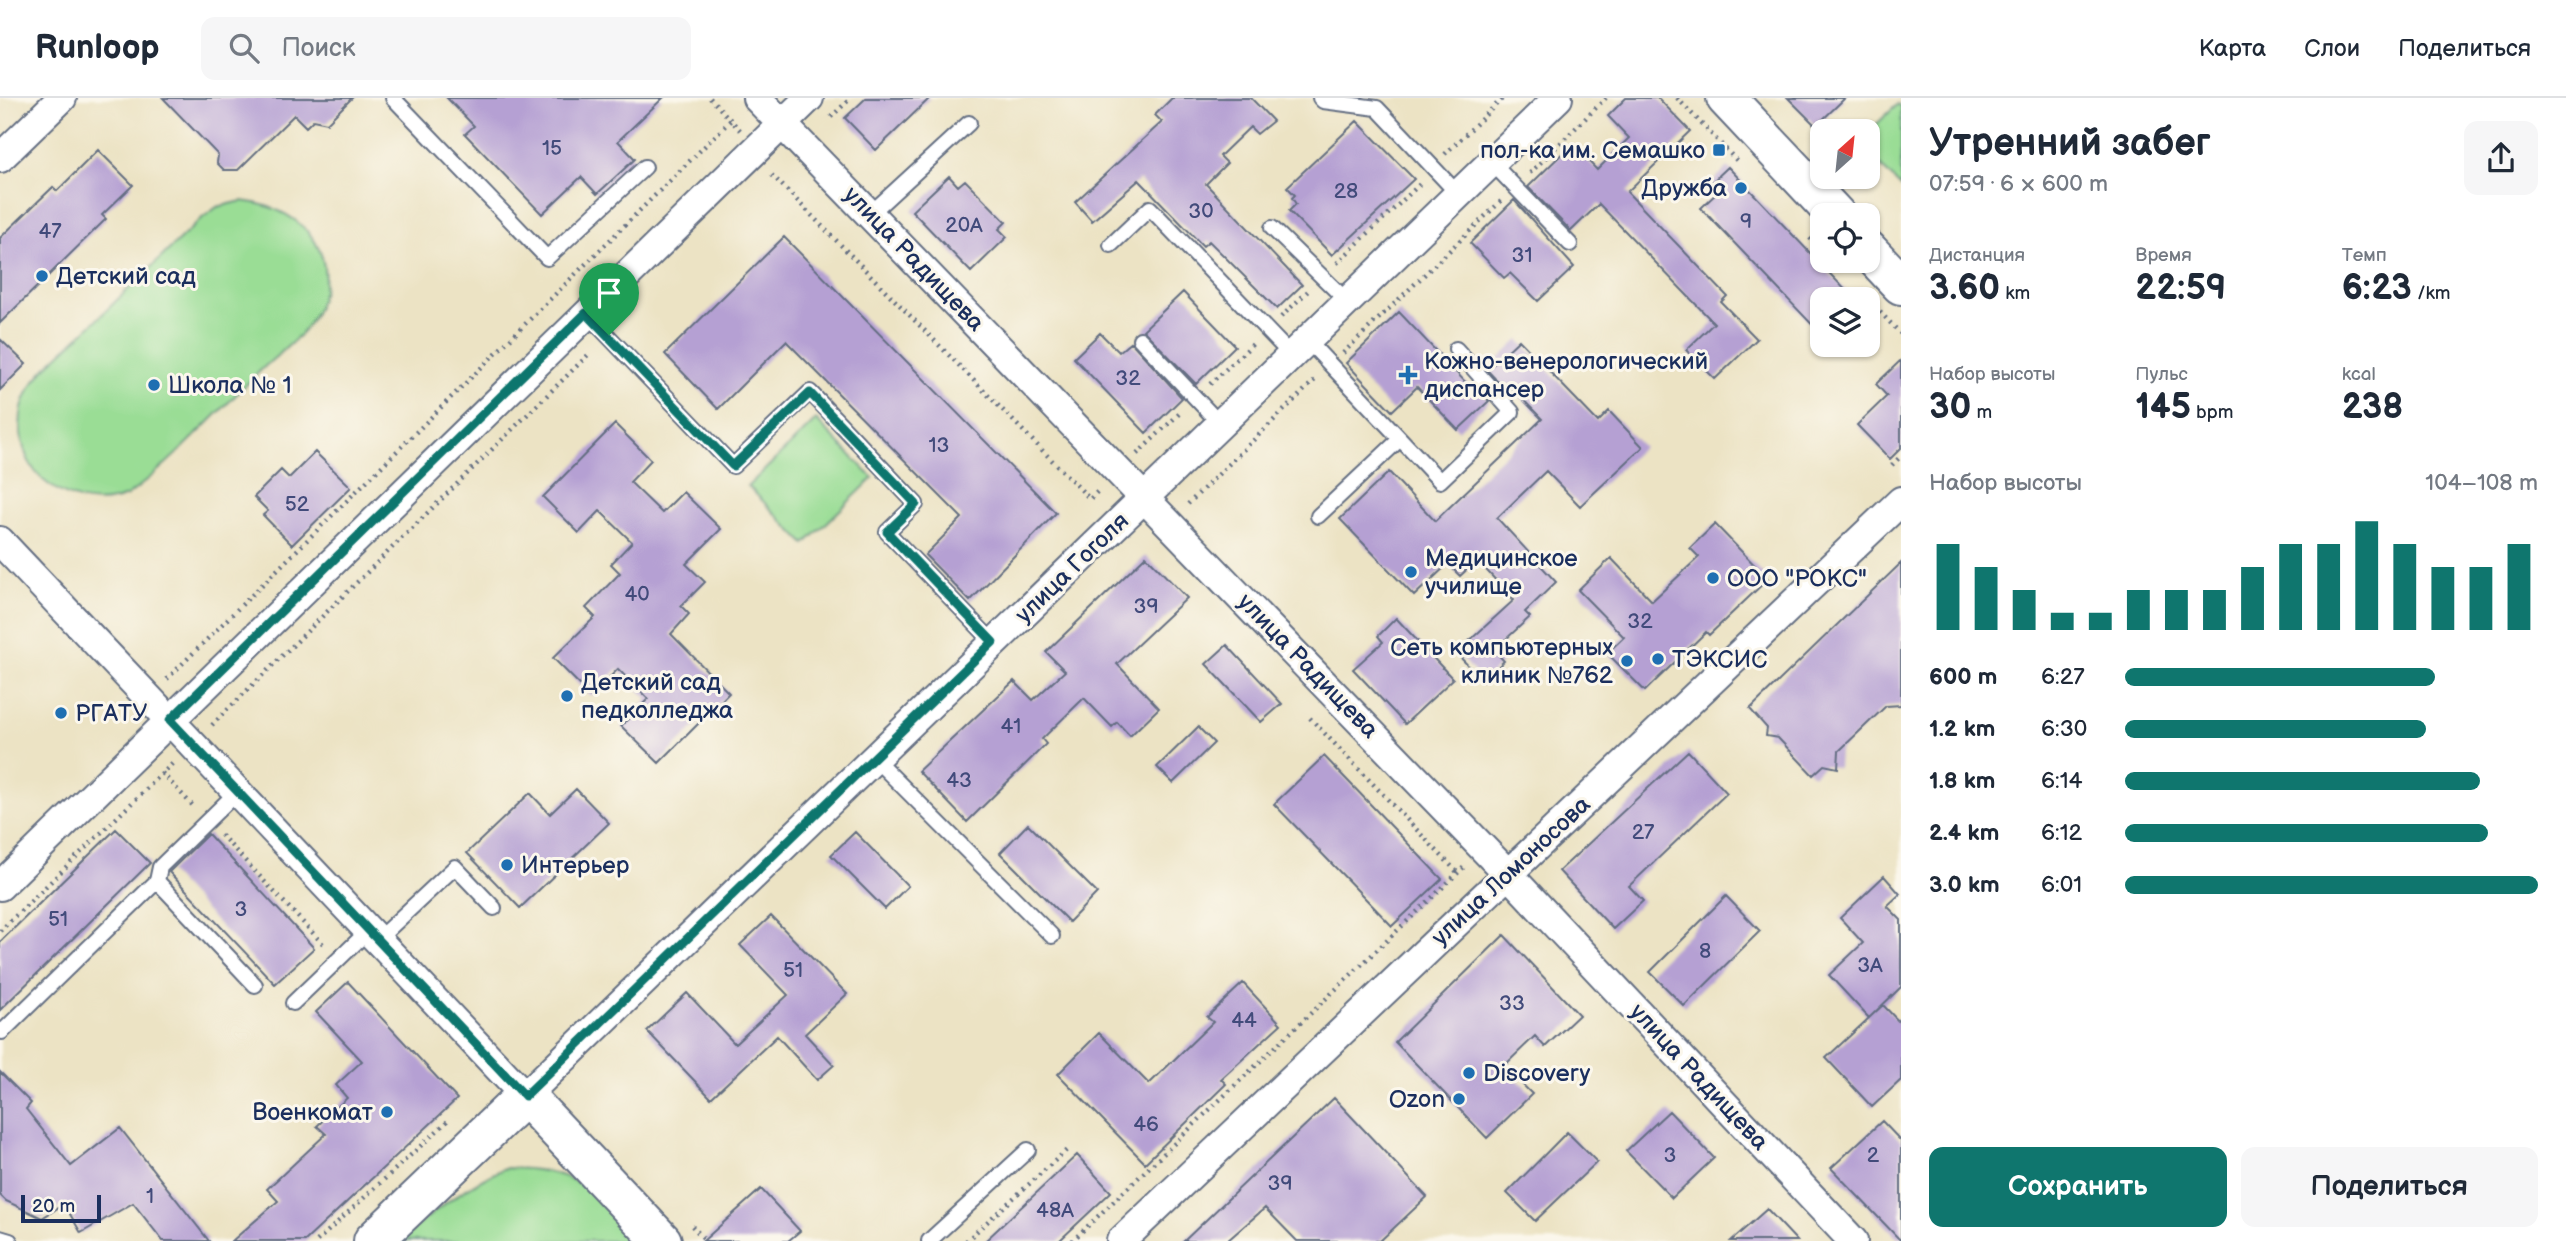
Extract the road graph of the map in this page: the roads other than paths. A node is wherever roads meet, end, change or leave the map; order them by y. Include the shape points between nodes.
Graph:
1 (62, 98) edge
2 (393, 98) edge
3 (757, 98) edge
4 (809, 98) edge
5 (1320, 98) edge
6 (1558, 98) edge
7 (1726, 98) edge
8 (1375, 103) edge
9 (968, 123) dead end
10 (782, 124) junction
11 (0, 158) edge
12 (1492, 163) junction
13 (645, 167) dead end
14 (1459, 195) junction
15 (1843, 203) edge
16 (870, 214) junction
17 (1272, 228) dead end
18 (1880, 243) edge
19 (1570, 244) dead end
20 (1111, 246) dead end
21 (1901, 285) edge
22 (1348, 302) junction
23 (586, 313) junction
24 (1140, 339) dead end
25 (1300, 349) junction
26 (1456, 349) dead end
27 (1221, 425) junction
28 (1400, 439) junction
29 (1146, 497) junction
30 (1901, 501) edge
31 (1318, 516) dead end
32 (0, 541) edge
33 (993, 642) junction
34 (170, 720) junction
35 (874, 758) junction
36 (238, 791) junction
37 (1508, 874) junction
38 (157, 881) junction
39 (0, 886) edge
40 (494, 908) dead end
41 (373, 935) junction
42 (1052, 936) dead end
43 (256, 985) dead end
44 (293, 1003) dead end
45 (0, 1030) edge
46 (525, 1096) junction
47 (1028, 1150) dead end
48 (0, 1238) edge
49 (10, 1241) edge
50 (373, 1241) edge
51 (662, 1241) edge
52 (929, 1241) edge
53 (1121, 1241) edge
54 (1853, 1241) edge

1 - 11 street
2 - 13 lane via 547,258
3 - 10 street, улица Радищева
4 - 10 street
5 - 8 lane
6 - 12 street, улица Гоголя
7 - 15 street
8 - 14 lane
9 - 16 lane
10 - 16 street, улица Радищева
10 - 23 street
12 - 14 street, улица Гоголя
12 - 19 lane
14 - 22 street, улица Гоголя
16 - 29 street, улица Радищева
17 - 22 lane
18 - 21 street
20 - 25 lane via 1150,208 1267,330
22 - 25 street, улица Гоголя
23 - 33 lane via 733,466 810,393 916,504 887,532
23 - 34 street
24 - 27 lane
25 - 27 street, улица Гоголя
25 - 28 lane via 1331,365
26 - 28 lane via 1512,412 1440,481
27 - 29 street, улица Гоголя
28 - 31 lane
29 - 33 street, улица Гоголя
29 - 37 street, улица Радищева
30 - 37 street, улица Ломоносова
32 - 34 street
33 - 35 street, улица Гоголя
34 - 36 street
34 - 39 street
35 - 42 lane
35 - 46 street, улица Гоголя
36 - 38 lane via 160,867
36 - 41 street
37 - 53 street, улица Ломоносова
37 - 54 street, улица Радищева
38 - 43 lane
38 - 45 lane
40 - 41 lane via 455,867
41 - 44 lane via 338,959
41 - 46 street
46 - 50 street, улица Гоголя
46 - 51 street
47 - 52 lane
48 - 49 lane

